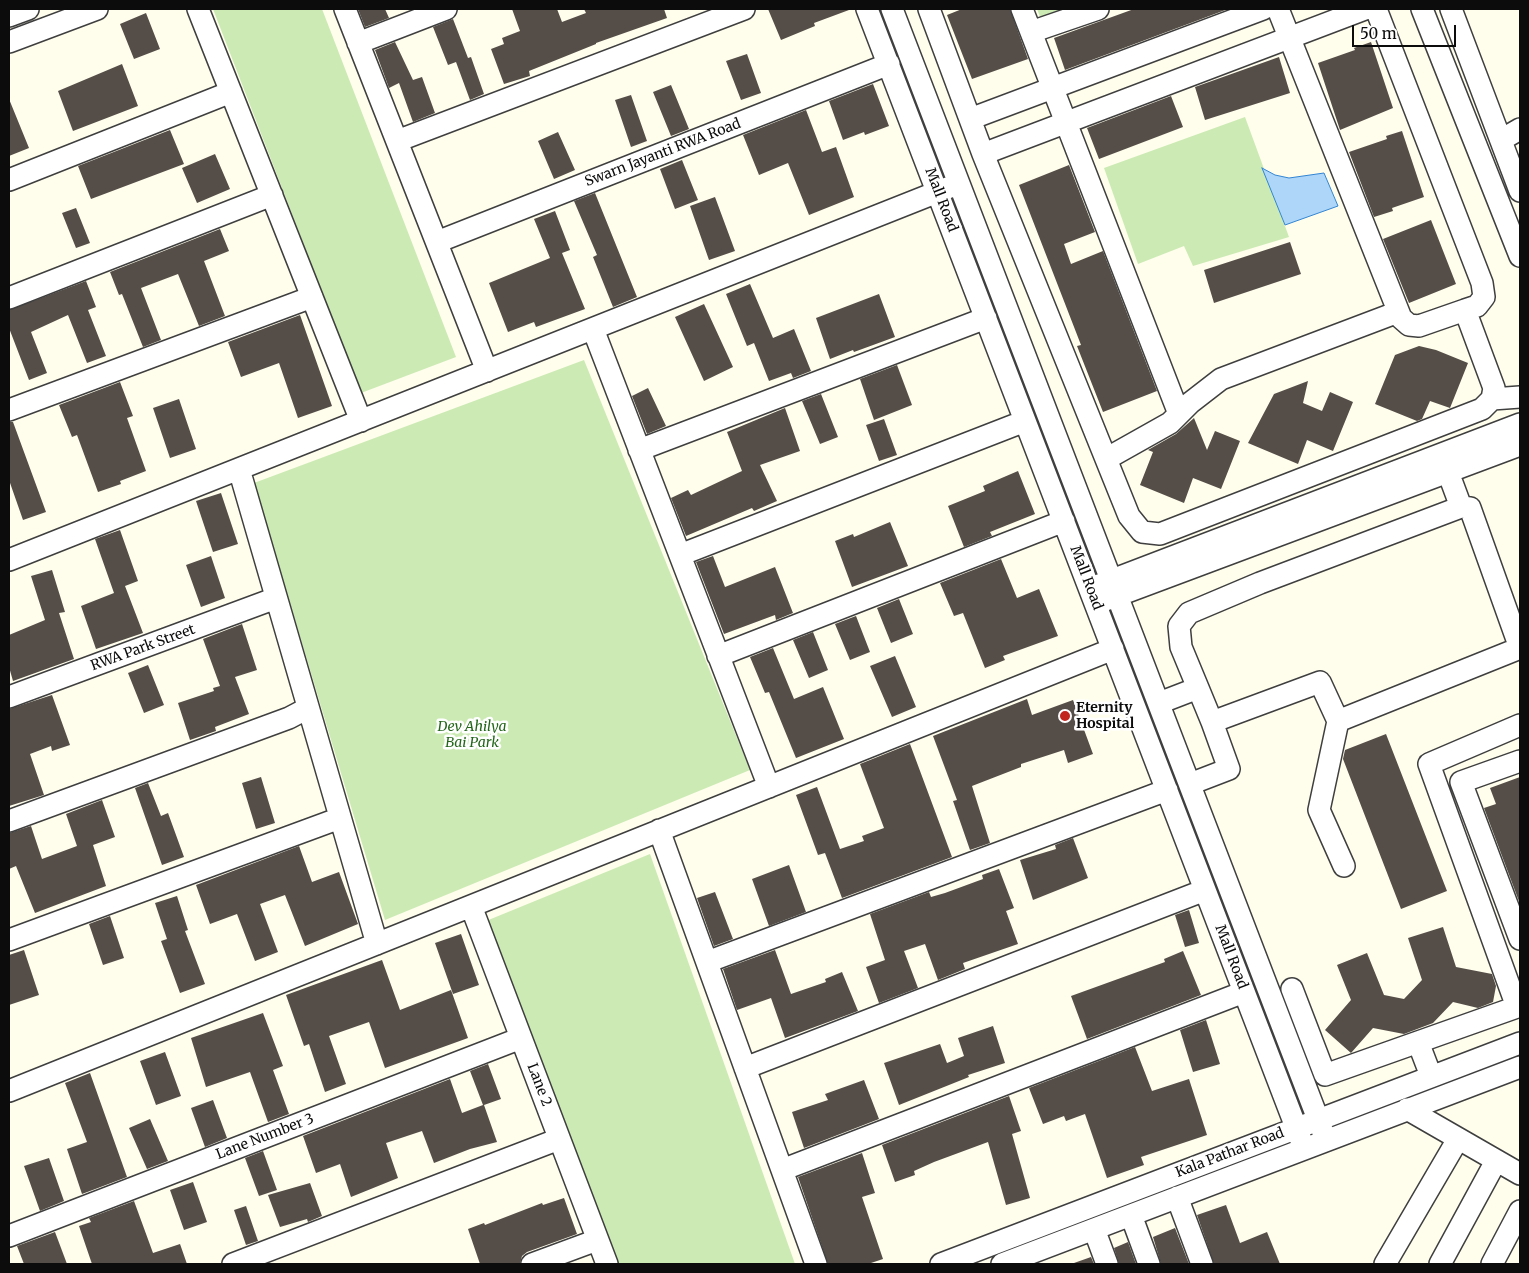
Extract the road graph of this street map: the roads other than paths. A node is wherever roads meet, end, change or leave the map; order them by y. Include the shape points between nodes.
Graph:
1 (28, 9) edge
2 (97, 9) edge
3 (198, 9) edge
4 (345, 9) edge
5 (446, 9) edge
6 (744, 9) edge
7 (867, 9) edge
8 (892, 9) edge
9 (929, 9) edge
10 (1022, 9) edge
11 (1098, 9) edge
12 (1263, 9) edge
13 (1278, 9) edge
14 (1366, 9) edge
15 (1376, 9) edge
16 (1422, 9) edge
17 (1451, 9) edge
18 (9, 16) edge
19 (1030, 32) junction
20 (1289, 38) junction
21 (9, 42) edge
22 (358, 43) junction
23 (889, 64) junction
24 (1053, 88) junction
25 (232, 92) junction
26 (970, 119) junction
27 (1066, 122) junction
28 (1520, 129) edge
29 (1501, 140) junction
30 (397, 141) junction
31 (982, 154) junction
32 (9, 180) edge
33 (959, 184) junction
34 (1520, 191) edge
35 (938, 192) junction
36 (272, 195) junction
37 (437, 242) junction
38 (1520, 256) edge
39 (312, 296) junction
40 (9, 298) edge
41 (1465, 310) junction
42 (1398, 312) junction
43 (986, 318) junction
44 (593, 329) junction
45 (488, 370) junction
46 (1520, 397) edge
47 (1492, 399) junction
48 (9, 410) edge
49 (1179, 414) junction
50 (361, 421) junction
51 (1026, 421) junction
52 (1520, 424) edge
53 (1520, 445) edge
54 (639, 450) junction
55 (1106, 459) junction
56 (239, 469) junction
57 (1448, 472) junction
58 (1250, 499) junction
59 (1461, 507) junction
60 (1064, 521) junction
61 (1260, 523) junction
62 (680, 555) junction
63 (9, 560) edge
64 (1114, 588) junction
65 (1093, 596) junction
66 (276, 598) junction
67 (1520, 648) edge
68 (1113, 649) junction
69 (718, 656) junction
70 (1198, 688) junction
71 (9, 697) edge
72 (1160, 703) junction
73 (308, 708) junction
74 (1338, 721) junction
75 (1212, 722) junction
76 (1520, 724) edge
77 (1520, 761) edge
78 (1190, 784) junction
79 (769, 787) junction
80 (1167, 790) junction
81 (340, 818) junction
82 (9, 821) edge
83 (659, 830) junction
84 (1344, 866) dead end
85 (1205, 890) junction
86 (471, 906) junction
87 (1520, 939) edge
88 (9, 940) edge
89 (377, 944) junction
90 (707, 962) junction
91 (1292, 989) dead end
92 (1244, 992) junction
93 (521, 1038) junction
94 (1418, 1042) junction
95 (1520, 1042) edge
96 (1520, 1067) edge
97 (745, 1068) junction
98 (1431, 1076) junction
99 (9, 1091) edge
100 (1407, 1109) junction
101 (1318, 1119) junction
102 (1296, 1127) junction
103 (559, 1139) junction
104 (1458, 1139) junction
105 (1326, 1140) junction
106 (1304, 1148) junction
107 (1496, 1161) junction
108 (782, 1170) junction
109 (1520, 1174) edge
110 (1177, 1197) junction
111 (1520, 1211) edge
112 (1131, 1215) junction
113 (1094, 1229) junction
114 (9, 1236) edge
115 (597, 1240) junction
116 (233, 1264) edge
117 (532, 1264) edge
118 (607, 1264) edge
119 (816, 1264) edge
120 (941, 1264) edge
121 (1002, 1264) edge
122 (1107, 1264) edge
123 (1148, 1264) edge
124 (1202, 1264) edge
125 (1385, 1264) edge
126 (1440, 1264) edge
127 (1492, 1264) edge

1 - 18 street
2 - 21 street
3 - 25 street
4 - 22 street
5 - 22 street
6 - 30 street
7 - 23 street, Mall Road
8 - 33 street, Mall Road
9 - 26 street
10 - 19 street
11 - 19 street
12 - 24 street
13 - 20 street
14 - 20 street
15 - 41 street via 1482,283 1484,298 1478,306
16 - 38 street
17 - 29 street
19 - 24 street
20 - 27 street
20 - 42 street
22 - 30 street
23 - 35 street, Mall Road
23 - 37 street, Swarn Jayanti RWA Road
24 - 26 street
24 - 27 street
25 - 32 street
25 - 36 street
26 - 31 street
27 - 31 street
27 - 49 street
28 - 29 street
29 - 34 street
30 - 37 street
31 - 55 street
33 - 35 street
33 - 64 street, Mall Road
35 - 43 street, Mall Road
35 - 44 street
36 - 39 street
36 - 40 street
37 - 45 street
39 - 48 street
39 - 50 street
41 - 42 street via 1419,326 1410,325
41 - 47 street via 1494,388
42 - 49 street via 1221,379
43 - 51 street, Mall Road
43 - 54 street
44 - 45 street
44 - 54 street
45 - 50 street
46 - 47 street
47 - 58 street via 1482,409
49 - 55 street via 1155,432
50 - 56 street
51 - 60 street, Mall Road
51 - 62 street
52 - 61 street
53 - 57 street
54 - 62 street
55 - 58 street via 1129,516 1142,532 1160,534
56 - 63 street
56 - 66 street
57 - 59 street
57 - 64 street
58 - 61 street
59 - 67 street via 1470,508
59 - 70 street via 1189,613 1179,626 1181,647
60 - 65 street, Mall Road
60 - 69 street
61 - 64 street
62 - 69 street
64 - 65 street
64 - 72 street, Mall Road
65 - 68 street, Mall Road
66 - 71 street, RWA Park Street
66 - 73 street
67 - 74 street
68 - 79 street
68 - 80 street, Mall Road
69 - 79 street
70 - 72 street
70 - 75 street
72 - 78 street, Mall Road
73 - 81 street
73 - 82 street via 290,718
74 - 75 street via 1320,682
74 - 84 street via 1320,810
75 - 78 street via 1229,769
76 - 94 street via 1429,764 1517,1007
77 - 87 street via 1461,782
78 - 101 street, Mall Road
79 - 83 street
80 - 85 street, Mall Road
80 - 90 street
81 - 88 street
81 - 89 street
83 - 86 street
83 - 90 street
85 - 92 street, Mall Road
85 - 97 street
86 - 89 street
86 - 93 street, Lane 2
89 - 99 street
90 - 97 street
91 - 94 street via 1325,1075
92 - 102 street, Mall Road
92 - 108 street
93 - 103 street, Lane 2
93 - 114 street, Lane Number 3
94 - 98 street
95 - 98 street, Kala Pathar Road
96 - 100 street, Kala Pathar Road
97 - 108 street
98 - 101 street, Kala Pathar Road
100 - 104 street
100 - 105 street, Kala Pathar Road
101 - 102 street, Kala Pathar Road
101 - 105 street, Mall Road
102 - 106 street, Mall Road
102 - 120 street, Kala Pathar Road
103 - 115 street, Lane 2
103 - 116 street
104 - 107 street
104 - 125 street
105 - 106 street, Kala Pathar Road
106 - 110 street, Kala Pathar Road
107 - 109 street
107 - 126 street
108 - 119 street
110 - 112 street, Kala Pathar Road
110 - 124 street
111 - 127 street
112 - 113 street, Kala Pathar Road
112 - 123 street
113 - 121 street, Kala Pathar Road
113 - 122 street
115 - 117 street
115 - 118 street, Lane 2

